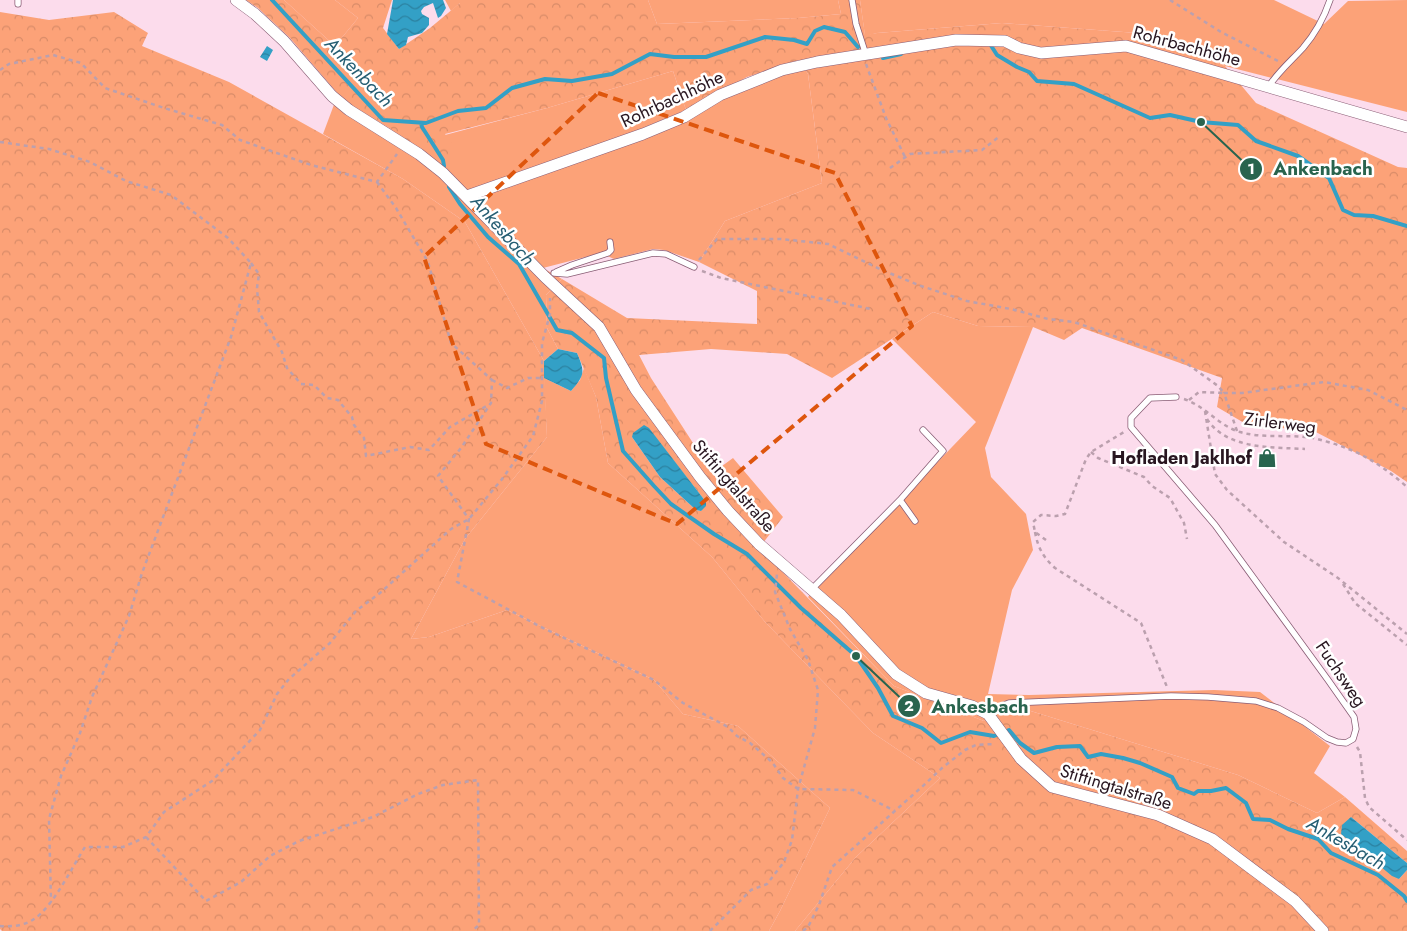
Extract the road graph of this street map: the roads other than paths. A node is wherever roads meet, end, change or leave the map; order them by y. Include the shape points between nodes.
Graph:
1 (236, 0) edge
2 (852, 0) edge
3 (1330, 0) edge
4 (864, 55) junction
5 (1269, 86) junction
6 (1407, 127) edge
7 (467, 196) junction
8 (610, 242) dead end
9 (694, 267) road end
10 (549, 275) junction
11 (1176, 397) road end
12 (924, 430) dead end
13 (900, 500) junction
14 (915, 521) dead end
15 (812, 588) junction
16 (988, 714) junction
17 (1323, 931) edge

1 - 7 street, Stiftingtalstraße via 284,41 332,96 419,154
2 - 4 lane
3 - 5 lane via 1324,18 1304,47 1285,64
4 - 5 street, Rohrbachhöhe via 956,40 1005,41 1041,53 1126,46
4 - 7 street, Rohrbachhöhe via 782,70 720,95 684,117 643,134
5 - 6 street, Rohrbachhöhe
7 - 10 street, Stiftingtalstraße
8 - 10 lane via 608,254 572,264
9 - 10 lane via 666,254 653,253 567,274
10 - 15 street, Stiftingtalstraße via 599,327 636,390 728,511 759,544
11 - 16 lane, Fuchsweg via 1150,398 1131,418 1132,427 1215,525 1328,680 1354,717 1354,739 1346,744 1337,742 1278,708 1256,701 1171,696 1009,703
12 - 13 lane via 943,451
13 - 14 lane
13 - 15 lane
15 - 16 street, Stiftingtalstraße via 896,674 926,693
16 - 17 street, Stiftingtalstraße via 1021,759 1052,787 1158,815 1212,839 1295,902

